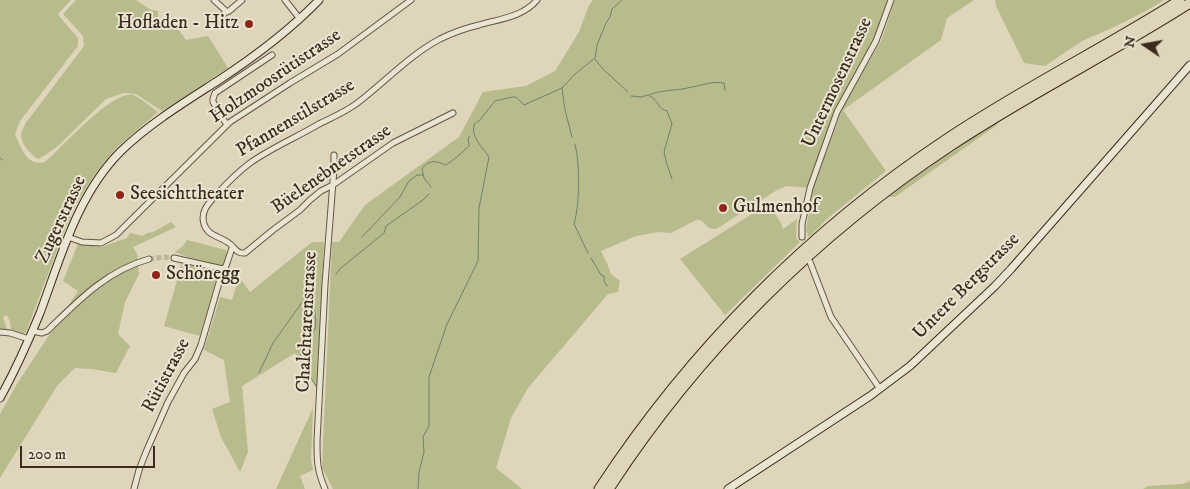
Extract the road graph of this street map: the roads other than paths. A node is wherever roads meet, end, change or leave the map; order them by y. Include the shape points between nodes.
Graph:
1 (214, 0) edge
2 (242, 0) edge
3 (285, 0) edge
4 (319, 0) edge
5 (411, 0) edge
6 (537, 0) edge
7 (892, 0) edge
8 (1180, 0) edge
9 (1190, 3) edge
10 (226, 11) junction
11 (220, 19) dead end
12 (300, 19) junction
13 (272, 55) dead end
14 (1190, 65) edge
15 (453, 114) dead end
16 (227, 125) junction
17 (334, 155) dead end
18 (333, 184) junction
19 (68, 237) junction
20 (802, 238) dead end
21 (232, 248) junction
22 (174, 258) tunnel mouth
23 (148, 259) tunnel mouth
24 (810, 262) dead end
25 (222, 269) junction
26 (32, 331) junction
27 (0, 332) edge
28 (29, 339) junction
29 (880, 389) junction
30 (0, 398) edge
31 (134, 489) edge
32 (325, 489) edge
33 (599, 489) edge
34 (609, 489) edge
35 (728, 489) edge

1 - 10 street
2 - 10 street
3 - 12 street
4 - 12 main road, Zugerstrasse
5 - 16 street, Holzmoosrütistrasse via 338,54
6 - 21 street, Pfannenstilstrasse via 515,15 465,29 426,47 356,104 265,154 234,176 208,205 203,218 208,231
7 - 20 street, Untermosenstrasse via 876,41 837,112 810,188
8 - 33 highway via 949,137 828,228 763,288 704,351 653,413
9 - 34 highway via 967,135 843,226 778,285 718,347 662,415
10 - 11 street
12 - 19 main road, Zugerstrasse via 257,54 159,119 120,152 90,192
13 - 16 street via 215,93 213,102
14 - 29 main road, Untere Bergstrasse via 995,286 924,354
15 - 18 street, Büelenebnetstrasse via 393,143
16 - 19 street, Holzmoosrütistrasse via 116,235 102,243
17 - 18 street, Chalchtarenstrasse
18 - 21 street, Büelenebnetstrasse via 245,253
18 - 32 street, Chalchtarenstrasse via 317,441 317,462
19 - 26 main road, Zugerstrasse
21 - 25 street, Rütistrasse
22 - 25 street
23 - 26 street via 118,271 95,287 47,331
24 - 29 street via 831,317
25 - 31 street, Rütistrasse via 202,345 168,402
26 - 28 main road, Zugerstrasse
27 - 28 street
28 - 30 main road, Zugerstrasse
29 - 35 main road, Untere Bergstrasse

